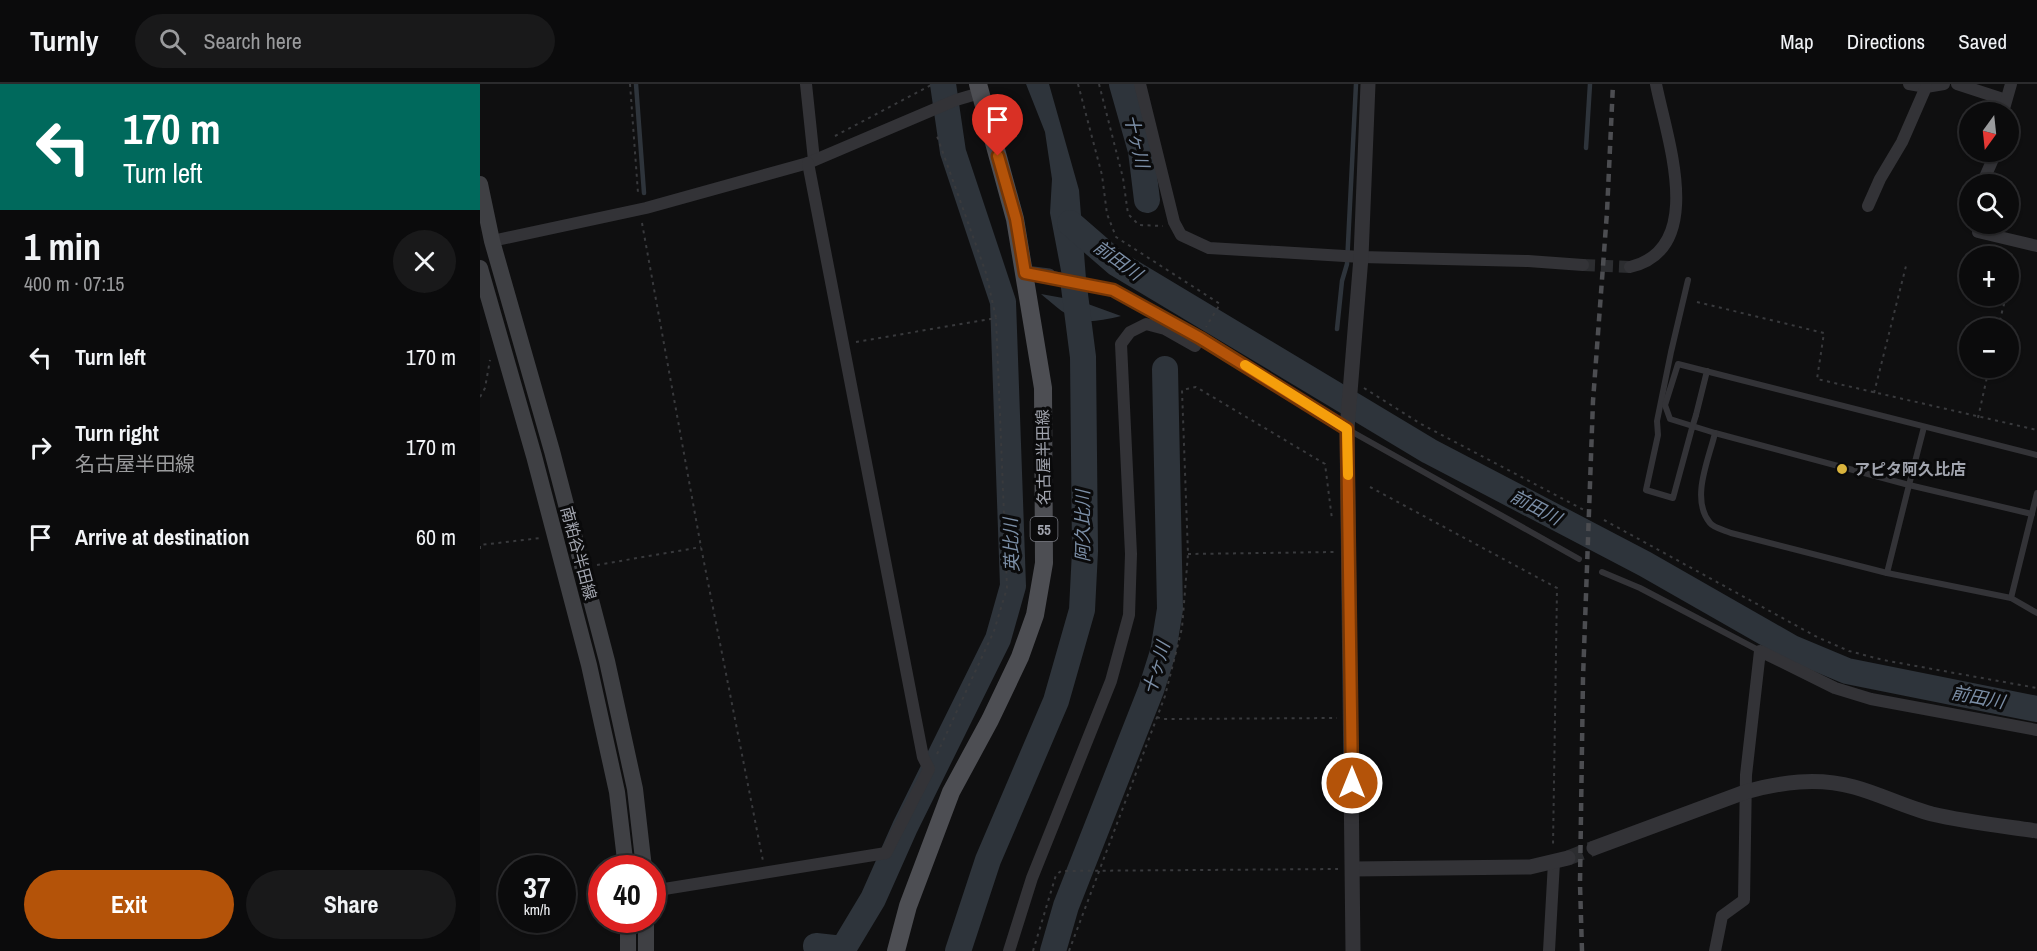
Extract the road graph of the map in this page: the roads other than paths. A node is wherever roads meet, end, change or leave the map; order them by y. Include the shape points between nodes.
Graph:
1 (806, 84) edge
2 (1140, 84) edge
3 (1368, 84) edge
4 (1656, 84) edge
5 (1909, 84) edge
6 (1944, 84) edge
7 (1957, 84) edge
8 (2011, 84) edge
9 (1926, 87) junction
10 (979, 88) edge
11 (1996, 102) edge
12 (2006, 102) edge
13 (811, 162) junction
14 (480, 184) edge
15 (1868, 206) dead end
16 (1986, 234) edge
17 (486, 242) edge
18 (2037, 246) edge
19 (1361, 257) junction
20 (1583, 265) tunnel mouth
21 (1630, 267) tunnel mouth
22 (480, 268) edge
23 (1025, 273) junction
24 (1049, 276) joint
25 (1688, 280) dead end
26 (1200, 338) junction
27 (1707, 371) junction
28 (1347, 426) junction
29 (1924, 427) junction
30 (1715, 433) junction
31 (2037, 455) edge
32 (1909, 485) junction
33 (2037, 493) edge
34 (2032, 514) junction
35 (1579, 559) dead end
36 (1602, 572) dead end
37 (1887, 573) junction
38 (2012, 598) junction
39 (2037, 613) edge
40 (1760, 651) junction
41 (2037, 730) edge
42 (1745, 792) junction
43 (2037, 831) edge
44 (1594, 848) tunnel mouth
45 (624, 855) edge
46 (643, 855) edge
47 (1561, 860) joint
48 (1353, 869) junction
49 (666, 889) edge
50 (628, 933) edge
51 (646, 933) edge
52 (628, 951) edge
53 (646, 951) edge
54 (896, 951) edge
55 (1009, 951) edge
56 (1353, 951) edge
57 (1549, 951) edge
58 (1715, 951) edge

1 - 13 street
2 - 19 street via 1181,235 1209,248
3 - 19 street
4 - 21 street via 1678,195 1677,215 1672,234 1656,254
5 - 9 street
6 - 9 street
7 - 11 street
8 - 12 street
9 - 15 street
10 - 13 street
10 - 23 main road, 名古屋半田線 / 55 via 1016,219
13 - 17 street via 646,208
13 - 49 street via 923,757 929,769 886,853
14 - 17 main road, 南粕谷半田線
16 - 18 street
17 - 46 main road, 南粕谷半田線 via 607,661 635,789
19 - 20 street
19 - 28 street
22 - 45 main road, 南粕谷半田線 via 589,665 617,792
23 - 24 street
23 - 54 main road, 名古屋半田線 / 55 via 1043,388 1044,563 1035,615 1020,657 951,792 908,906
24 - 26 street via 1113,290
25 - 27 lane, bridge via 1668,363 1646,490 1672,498
26 - 28 street
26 - 55 street via 1195,346 1165,329 1146,324 1130,332 1121,344 1131,554 1129,615 1111,681 1032,878
27 - 29 lane
27 - 30 lane via 1678,364 1665,405 1670,419
28 - 35 lane
28 - 48 street
29 - 31 lane
29 - 32 lane
30 - 32 lane
30 - 37 lane via 1701,490 1702,510 1711,525
32 - 34 lane
32 - 37 lane
33 - 34 lane
34 - 38 lane
36 - 40 lane
37 - 38 lane
38 - 39 lane
40 - 41 street via 1835,688 1871,699
40 - 42 street
42 - 43 street via 1803,781 1831,782 1934,814
42 - 44 street
42 - 58 street via 1744,900 1722,916
47 - 48 street via 1495,869
47 - 57 street
48 - 56 street
50 - 52 main road
51 - 53 main road

